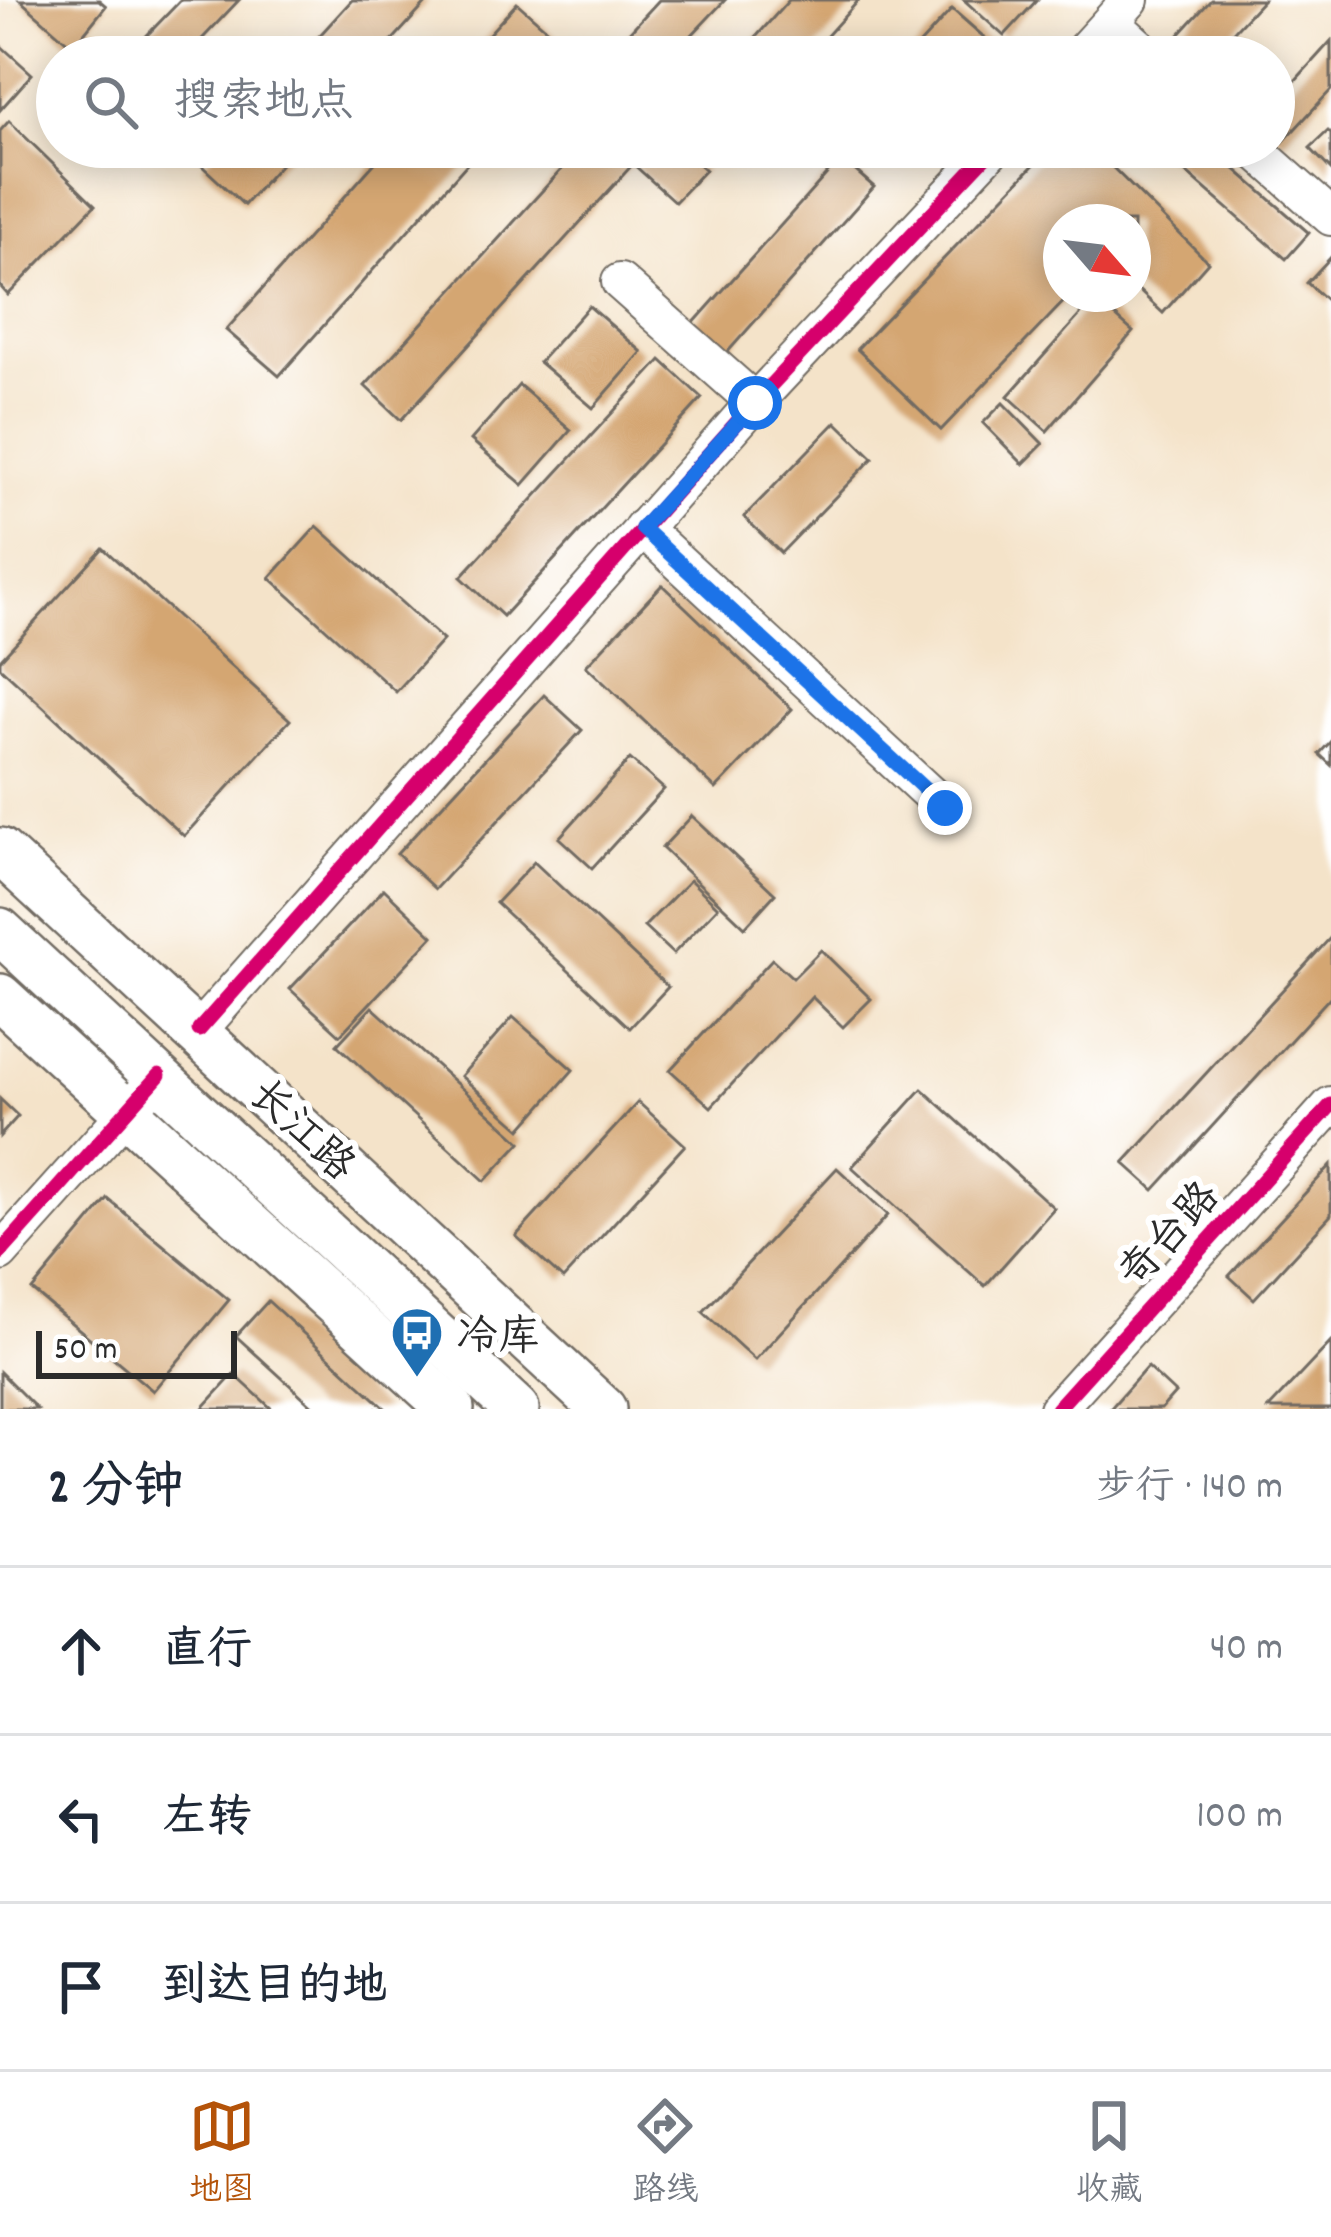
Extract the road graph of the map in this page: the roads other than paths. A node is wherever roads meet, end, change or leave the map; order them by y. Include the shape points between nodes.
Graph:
1 (1120, 11) edge
2 (1097, 36) edge
3 (974, 168) edge
4 (1276, 168) edge
5 (1331, 217) edge
6 (620, 282) dead end
7 (755, 403) junction
8 (642, 528) junction
9 (945, 808) dead end
10 (0, 851) edge
11 (0, 931) edge
12 (0, 997) edge
13 (199, 1030) junction
14 (159, 1075) junction
15 (1331, 1106) edge
16 (127, 1113) junction
17 (0, 1252) edge
18 (451, 1409) edge
19 (516, 1409) edge
20 (604, 1409) edge
21 (1057, 1409) edge

1 - 2 street
3 - 7 street
4 - 5 street
6 - 7 street
7 - 8 street
8 - 9 street
8 - 13 street
10 - 13 main road, 长江路
11 - 14 main road, 长江路
12 - 16 main road
13 - 20 main road, 长江路
14 - 16 street
14 - 19 main road, 长江路
15 - 21 street, 奇台路
16 - 17 street
16 - 18 main road

